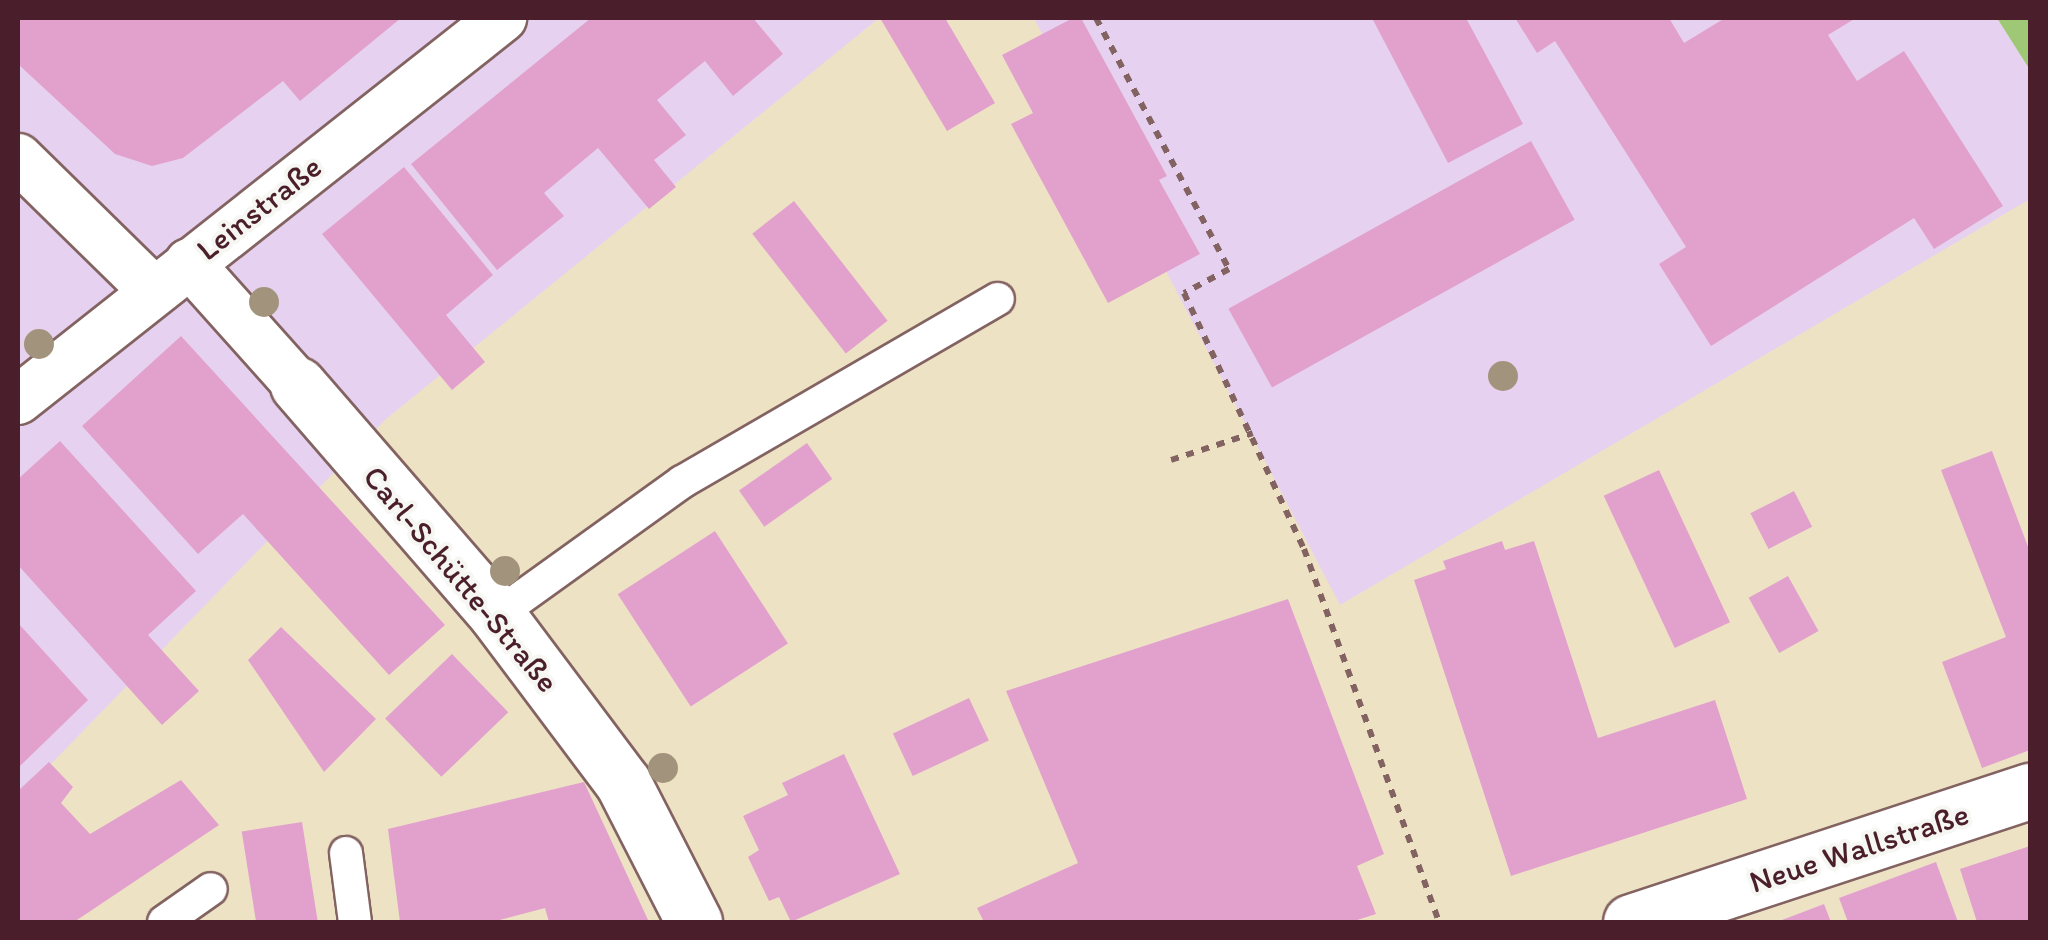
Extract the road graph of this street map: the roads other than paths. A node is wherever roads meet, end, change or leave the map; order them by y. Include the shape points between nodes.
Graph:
1 (502, 18) edge
2 (18, 158) edge
3 (171, 276) junction
4 (998, 299) dead end
5 (298, 386) joint
6 (18, 400) edge
7 (497, 615) junction
8 (2030, 792) edge
9 (346, 854) dead end
10 (211, 889) dead end
11 (164, 922) edge
12 (355, 922) edge
13 (694, 922) edge
14 (1631, 922) edge

1 - 3 street, Leinstraße
2 - 3 street, Carl-Schütte-Straße
3 - 5 street, Carl-Schütte-Straße
3 - 6 street, Leinstraße
4 - 7 lane via 682,482
5 - 7 street, Carl-Schütte-Straße
7 - 13 street, Carl-Schütte-Straße via 623,783
8 - 14 street, Neue Wallstraße
9 - 12 lane
10 - 11 lane

